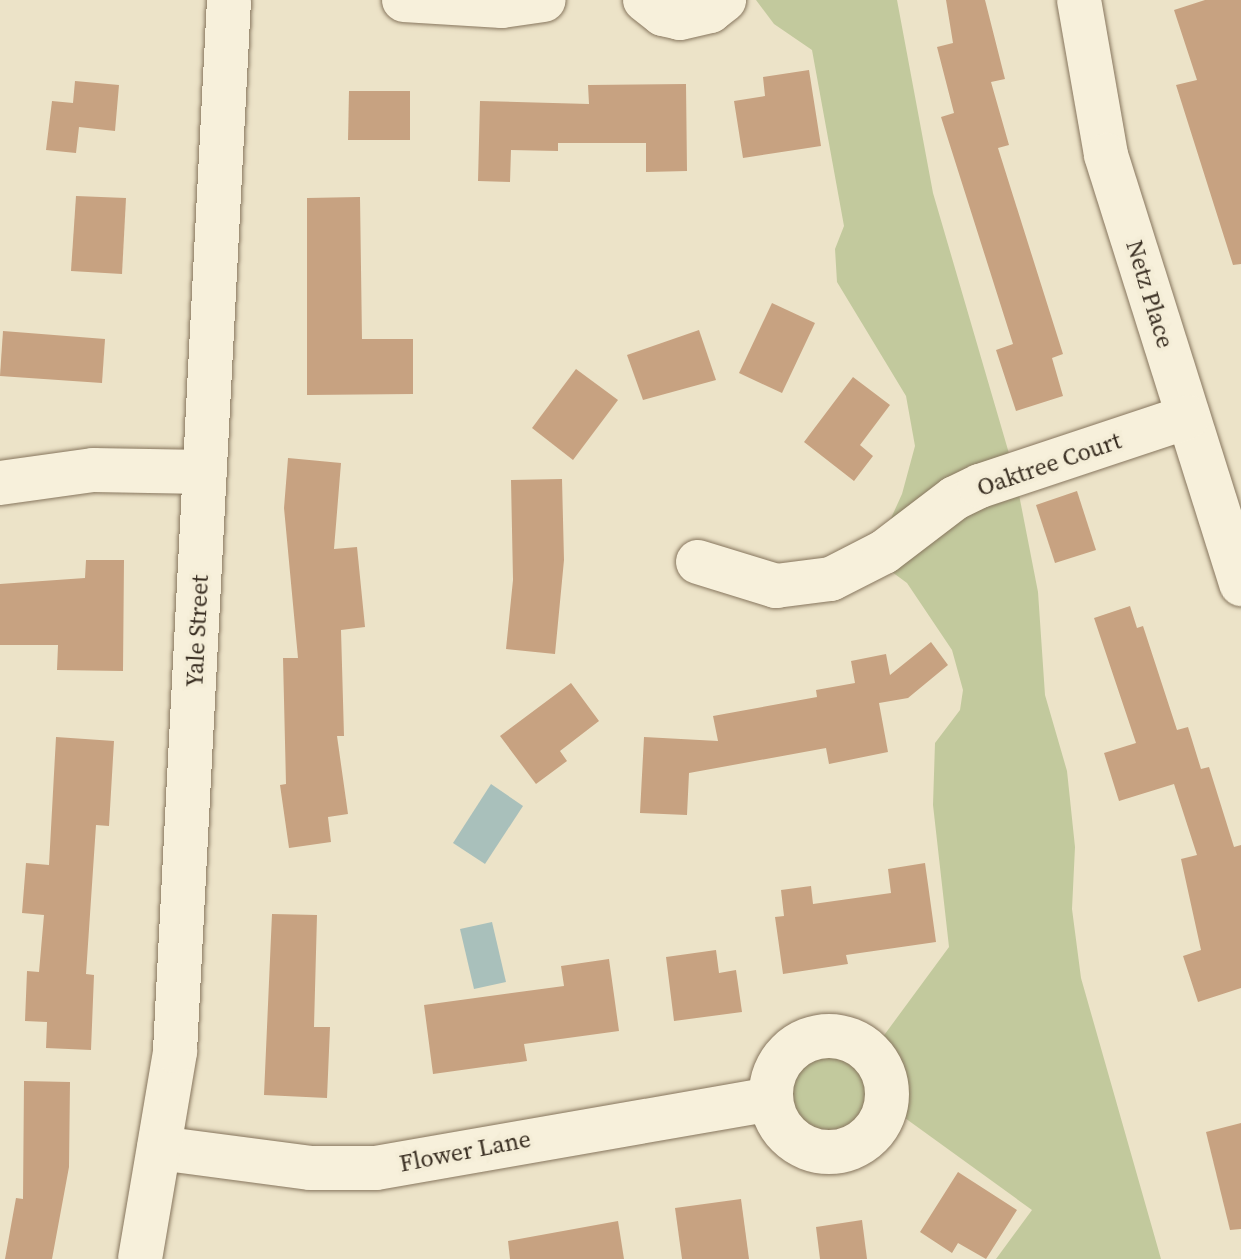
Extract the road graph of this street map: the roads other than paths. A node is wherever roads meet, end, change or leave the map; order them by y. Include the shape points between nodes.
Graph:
1 (229, 0) edge
2 (404, 0) edge
3 (544, 0) edge
4 (645, 0) edge
5 (724, 0) edge
6 (1079, 0) edge
7 (1188, 417) junction
8 (205, 472) junction
9 (0, 483) edge
10 (698, 562) dead end
11 (1241, 584) edge
12 (770, 1099) dead end
13 (159, 1148) junction
14 (140, 1259) edge

1 - 8 street, Yale Street
2 - 3 street via 502,6
4 - 5 street via 663,14 680,18 710,11
6 - 7 street, Netz Place via 1106,155
7 - 10 street, Oaktree Court via 980,486 955,498 884,552 831,579 776,586
7 - 11 street, Netz Place
8 - 9 street via 93,470
8 - 13 street, Yale Street via 175,1051
12 - 13 street, Flower Lane via 376,1168 310,1168
13 - 14 street, Yale Street

